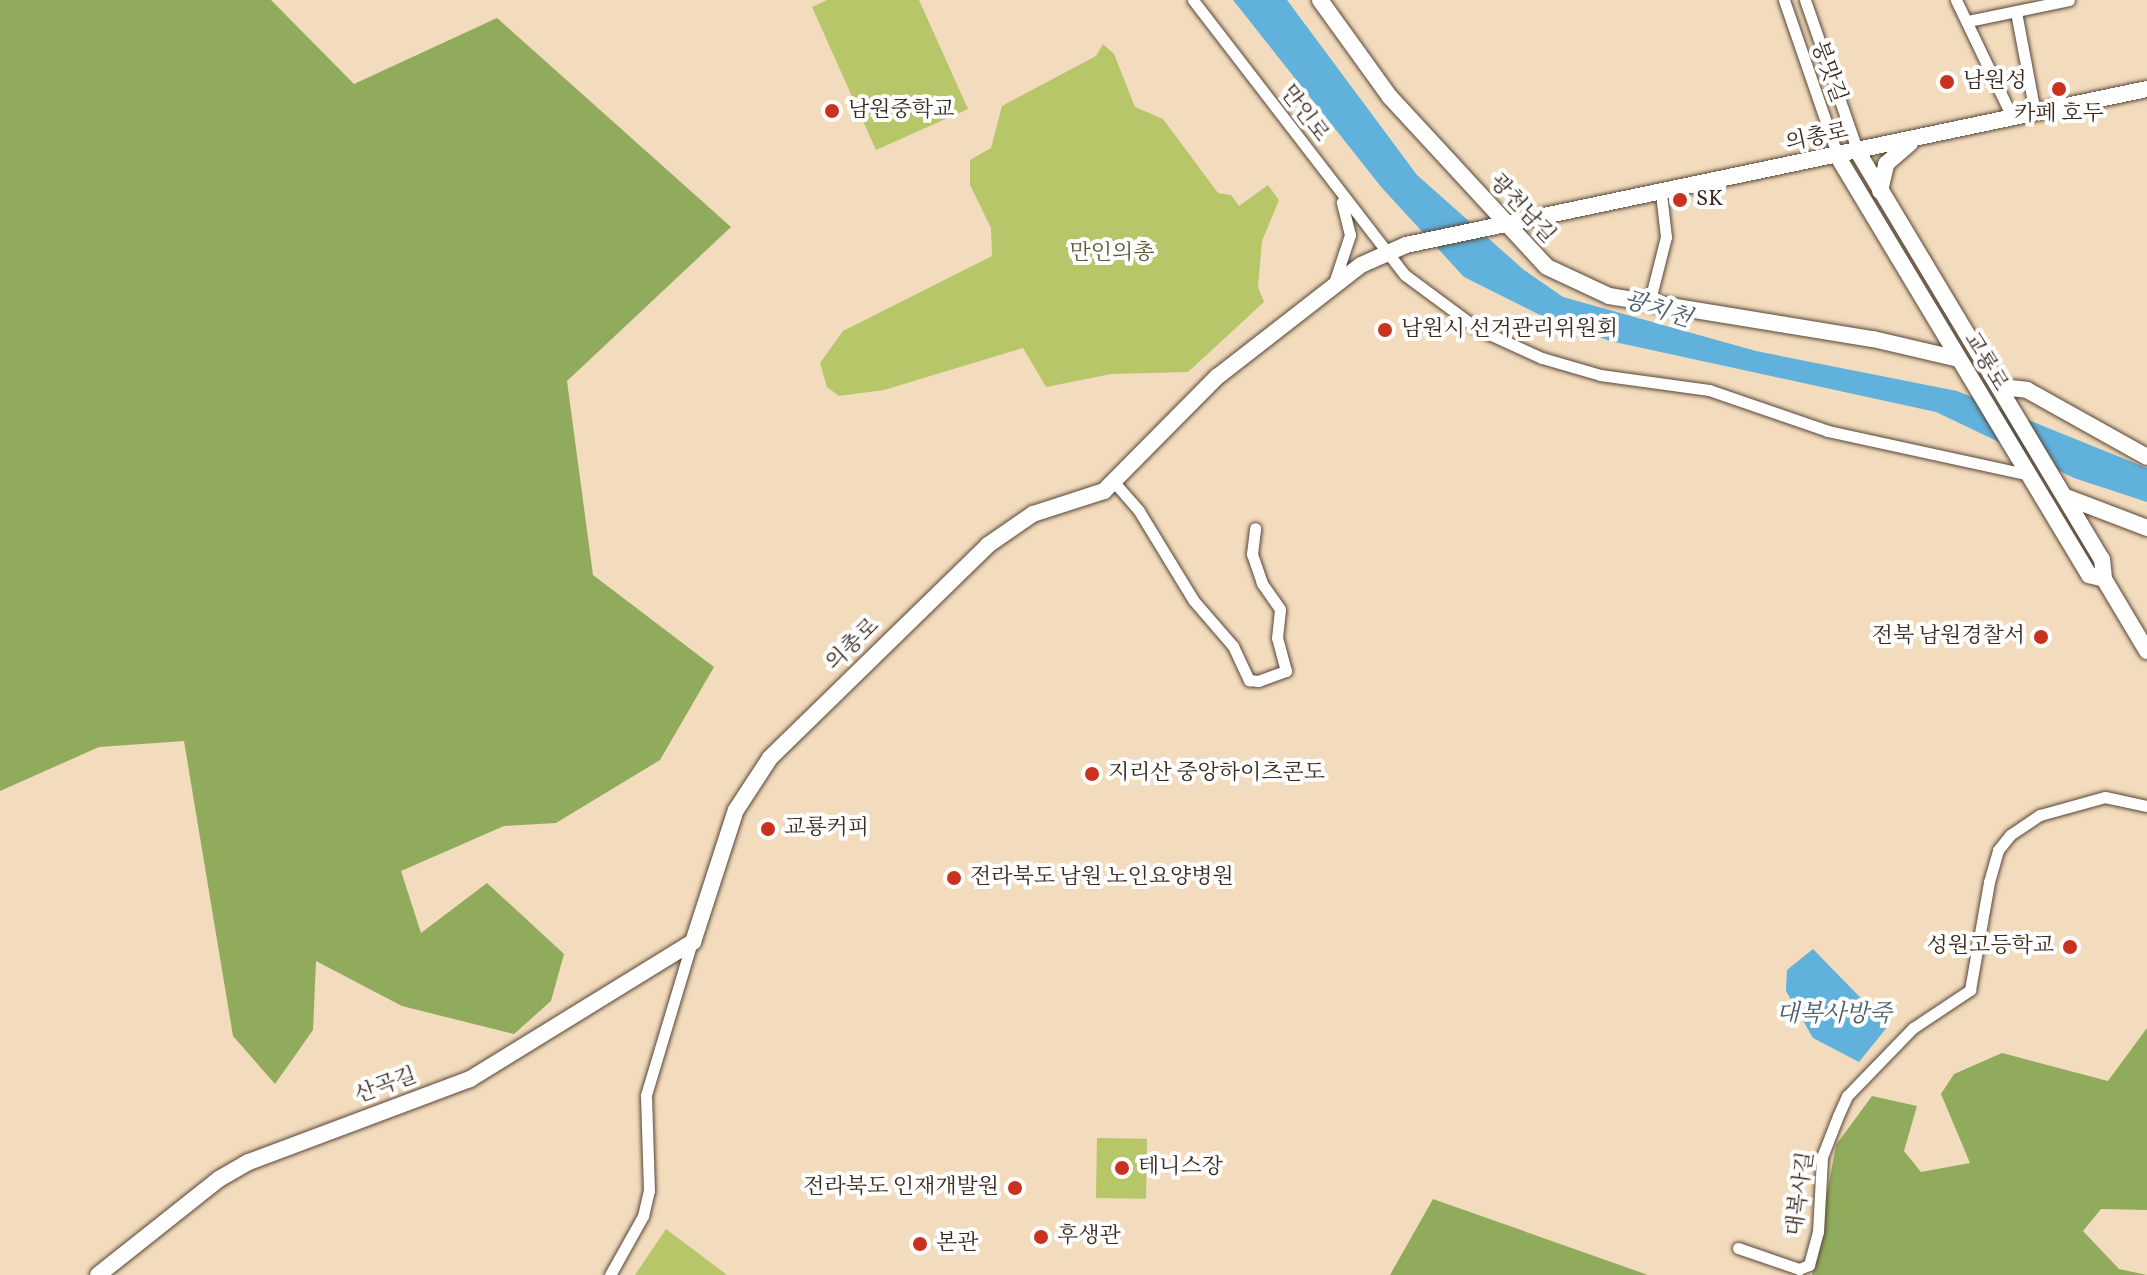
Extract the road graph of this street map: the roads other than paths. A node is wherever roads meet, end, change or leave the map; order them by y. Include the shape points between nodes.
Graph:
1 (1193, 0) edge
2 (1320, 0) edge
3 (1784, 0) edge
4 (1805, 0) edge
5 (1956, 0) edge
6 (2069, 0) edge
7 (2016, 12) junction
8 (1968, 21) junction
9 (2147, 89) edge
10 (2035, 113) junction
11 (2012, 117) junction
12 (1919, 138) junction
13 (1858, 152) junction
14 (1838, 157) junction
15 (1880, 191) junction
16 (1661, 193) junction
17 (1339, 194) junction
18 (1500, 226) junction
19 (1386, 251) junction
20 (1334, 283) junction
21 (1649, 304) junction
22 (1959, 359) junction
23 (2000, 387) junction
24 (2147, 457) edge
25 (2026, 474) junction
26 (1114, 482) junction
27 (2066, 497) junction
28 (2125, 520) junction
29 (2082, 527) junction
30 (1255, 528) dead end
31 (2147, 528) edge
32 (2104, 579) junction
33 (2147, 651) edge
34 (2147, 806) edge
35 (693, 942) junction
36 (1738, 1248) dead end
37 (98, 1275) edge
38 (610, 1275) edge

1 - 17 street, 만인로
2 - 18 street, 광천남길 via 1390,97
3 - 14 street, 붕맛길
4 - 13 street, 붕맛길
5 - 8 street
6 - 7 street
7 - 8 street
7 - 10 street
8 - 11 street
9 - 10 street, 의총로
10 - 11 street, 의총로
11 - 12 street, 의총로
12 - 13 street, 의총로
12 - 15 street via 1891,157
13 - 14 street, 의총로
13 - 15 street, 교룡로
14 - 16 street, 의총로
14 - 22 street, 교룡로
15 - 23 street, 교룡로
16 - 18 street, 의총로
16 - 21 street via 1666,237
17 - 19 street, 만인로
17 - 20 street via 1350,235
18 - 19 street, 의총로
18 - 21 street, 광천남길 via 1547,267 1576,283
19 - 20 street, 의총로
19 - 25 street, 만인로 via 1436,302 1478,329 1542,358 1600,375 1709,390 1828,431
20 - 26 street, 의총로 via 1217,377
21 - 22 street, 광천남길 via 1873,339
22 - 25 street, 교룡로
23 - 24 street via 2027,390
23 - 27 street, 교룡로
25 - 32 street, 교룡로 via 2089,575
26 - 30 street via 1139,511 1194,601 1233,646 1249,680 1258,681 1286,671 1277,638 1280,609 1262,583 1252,554
26 - 35 street, 의총로 via 1104,491 1033,514 1007,530 770,758 736,810
27 - 28 street
27 - 29 street, 교룡로
28 - 29 street
28 - 31 street
29 - 32 street, 교룡로 via 2102,559
32 - 33 street, 교룡로
34 - 36 street, 대복사길 via 2105,797 2040,815 2010,835 1998,850 1989,882 1970,990 1913,1028 1847,1096 1822,1157 1818,1232 1809,1265 1799,1269
35 - 37 street, 산곡길 via 470,1079 273,1149 229,1173
35 - 38 street, 의총로 via 646,1095 649,1191 643,1216

